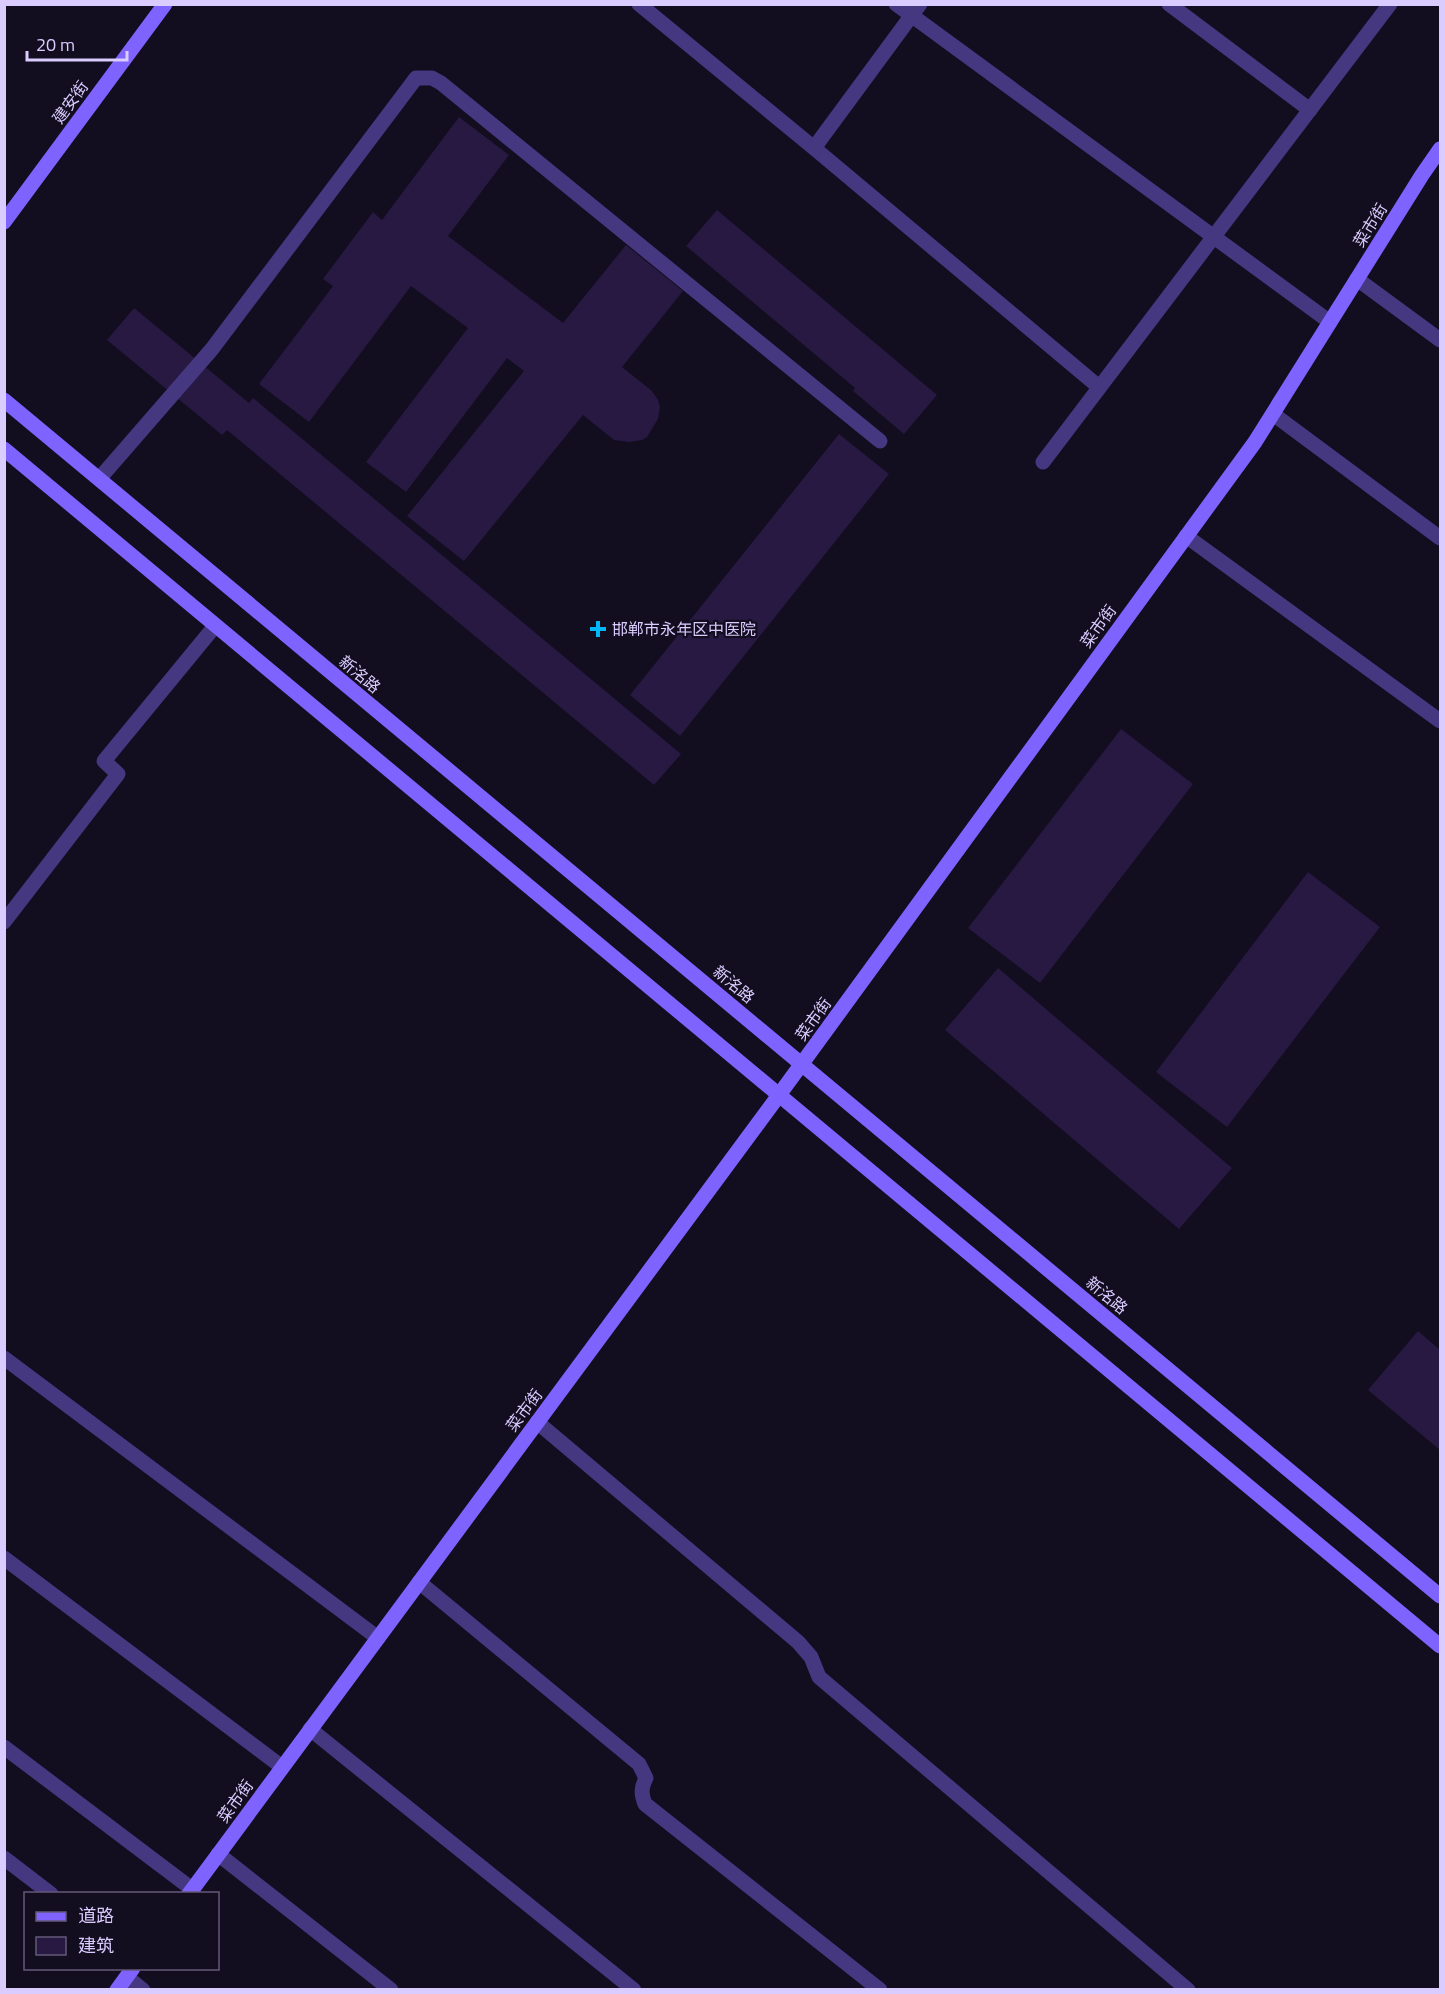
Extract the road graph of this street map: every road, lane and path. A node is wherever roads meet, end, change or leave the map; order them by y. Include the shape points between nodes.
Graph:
1 (165, 4) edge
2 (639, 4) edge
3 (896, 4) edge
4 (1168, 4) edge
5 (1390, 4) edge
6 (916, 10) edge
7 (1310, 110) junction
8 (814, 148) junction
9 (1440, 149) edge
10 (4, 222) edge
11 (1213, 237) junction
12 (1357, 279) junction
13 (1330, 322) junction
14 (1440, 340) edge
15 (1100, 387) junction
16 (4, 400) edge
17 (1273, 414) junction
18 (880, 441) dead end
19 (4, 449) edge
20 (1043, 462) dead end
21 (99, 479) junction
22 (1186, 536) junction
23 (1440, 538) edge
24 (215, 626) junction
25 (1440, 721) edge
26 (4, 922) edge
27 (802, 1065) junction
28 (779, 1095) junction
29 (4, 1358) edge
30 (537, 1422) junction
31 (4, 1558) edge
32 (419, 1582) junction
33 (1440, 1596) edge
34 (378, 1638) junction
35 (1440, 1646) edge
36 (310, 1729) junction
37 (4, 1747) edge
38 (282, 1767) junction
39 (218, 1854) junction
40 (4, 1858) edge
41 (190, 1891) edge
42 (50, 1892) edge
43 (126, 1978) edge
44 (143, 1989) edge
45 (391, 1989) edge
46 (634, 1989) edge
47 (880, 1989) edge
48 (1188, 1989) edge

1 - 10 main road, 建安街
2 - 8 lane
3 - 6 lane
4 - 7 lane
5 - 7 lane
6 - 8 lane
6 - 11 lane
7 - 11 lane
8 - 15 lane
9 - 12 main road, 菜市街
11 - 13 lane
11 - 15 lane
12 - 13 main road, 菜市街
12 - 14 lane
13 - 17 main road, 菜市街
15 - 20 lane
16 - 21 main road, 新洺路
17 - 22 main road, 菜市街
17 - 23 lane
18 - 21 lane via 441,83 432,78 416,78 212,349
19 - 24 main road
21 - 27 main road, 新洺路
22 - 25 lane
22 - 27 main road, 菜市街
24 - 26 lane via 104,762 118,774
24 - 28 main road
27 - 28 main road, 菜市街
27 - 33 main road, 新洺路
28 - 30 main road, 菜市街
28 - 35 main road
29 - 34 lane
30 - 32 main road, 菜市街
30 - 48 lane via 798,1642 811,1657 819,1677
31 - 38 lane
32 - 34 main road, 菜市街
32 - 47 lane via 639,1764 646,1778 642,1786 645,1804
34 - 36 main road, 菜市街
36 - 38 main road, 菜市街
36 - 46 lane
37 - 41 lane
38 - 39 main road, 菜市街
39 - 41 main road, 菜市街
39 - 45 lane
40 - 42 lane
43 - 44 lane

